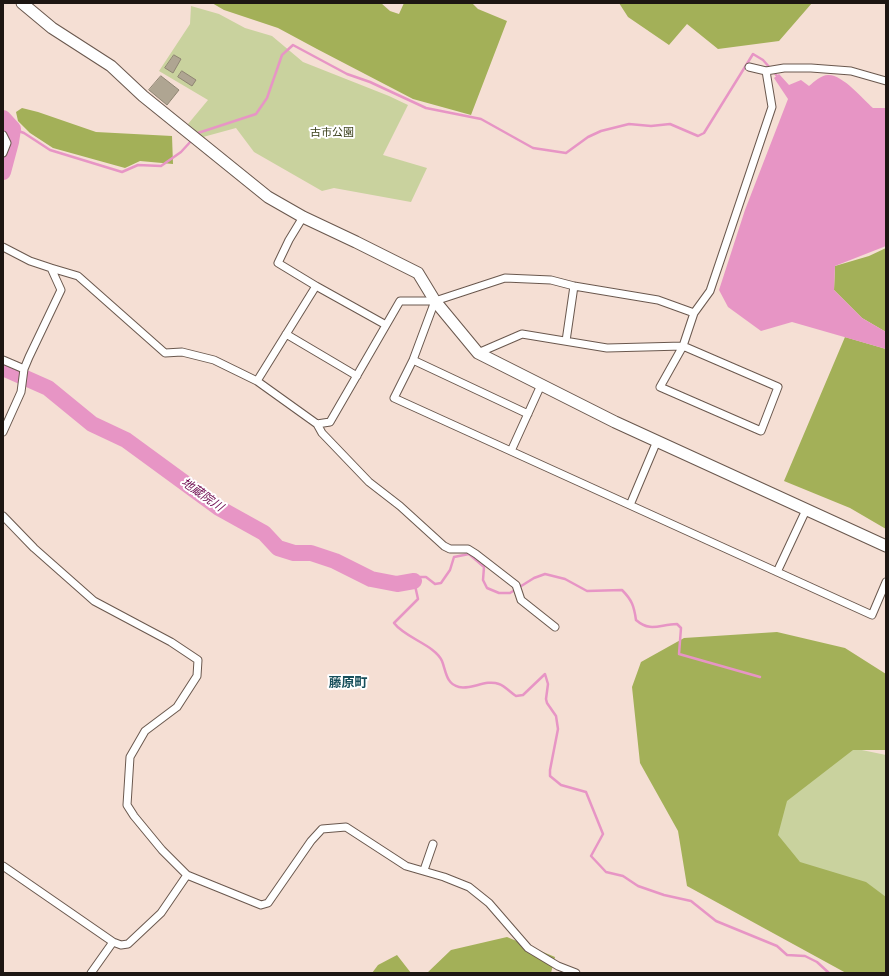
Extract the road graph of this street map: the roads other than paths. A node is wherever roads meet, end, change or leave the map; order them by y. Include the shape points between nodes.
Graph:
1 (22, 3) edge
2 (749, 67) dead end
3 (766, 71) junction
4 (886, 81) edge
5 (3, 135) edge
6 (3, 153) edge
7 (303, 217) junction
8 (3, 247) edge
9 (51, 268) junction
10 (316, 286) junction
11 (574, 286) junction
12 (435, 301) junction
13 (694, 313) junction
14 (386, 325) junction
15 (286, 334) junction
16 (566, 341) junction
17 (683, 346) junction
18 (478, 353) junction
19 (3, 360) edge
20 (412, 360) junction
21 (24, 369) junction
22 (357, 376) junction
23 (257, 381) junction
24 (541, 385) junction
25 (528, 414) junction
26 (317, 424) junction
27 (3, 432) edge
28 (657, 441) junction
29 (511, 451) junction
30 (630, 505) junction
31 (806, 510) junction
32 (3, 516) edge
33 (886, 546) edge
34 (777, 572) junction
35 (886, 582) edge
36 (555, 627) dead end
37 (433, 844) dead end
38 (3, 866) edge
39 (424, 870) junction
40 (188, 875) junction
41 (113, 942) junction
42 (91, 973) edge
43 (576, 973) edge

1 - 7 street via 52,28 111,66 143,96 268,197
2 - 3 street
3 - 4 street via 810,68 851,71
3 - 13 street via 772,107 710,291
5 - 6 street via 7,143
7 - 10 street via 278,263
7 - 12 street via 418,273
8 - 9 street via 30,261
9 - 21 street via 61,290
9 - 23 street via 78,276 165,353 182,352 214,360
10 - 14 street
10 - 15 street
11 - 12 street via 551,280 506,278
11 - 13 street via 658,300
11 - 16 street
12 - 14 street via 400,301
12 - 18 street
12 - 20 street
13 - 17 street
14 - 22 street
15 - 22 street
15 - 23 street
16 - 17 street via 607,348
16 - 18 street via 522,334
17 - 17 street via 660,387 761,432 778,387
18 - 24 street
19 - 21 street
20 - 25 street
20 - 29 street via 394,398
21 - 27 street via 21,392
22 - 26 street via 330,422
23 - 26 street
24 - 25 street
24 - 28 street
25 - 29 street
26 - 36 street via 322,433 369,482 444,546 450,549 468,549 476,554 516,585 521,600
28 - 30 street
28 - 31 street
29 - 30 street
30 - 34 street
31 - 33 street
31 - 34 street
32 - 40 street via 34,548 94,601 171,642 198,660 197,676 177,707 145,731 130,757 127,805 162,850
34 - 35 street via 872,615
37 - 39 street
38 - 41 street
39 - 40 street via 406,866 346,827 322,829 268,903 261,905
39 - 43 street via 469,887 489,903 528,948 558,966
40 - 41 street via 161,913 128,944 120,946
41 - 42 street

